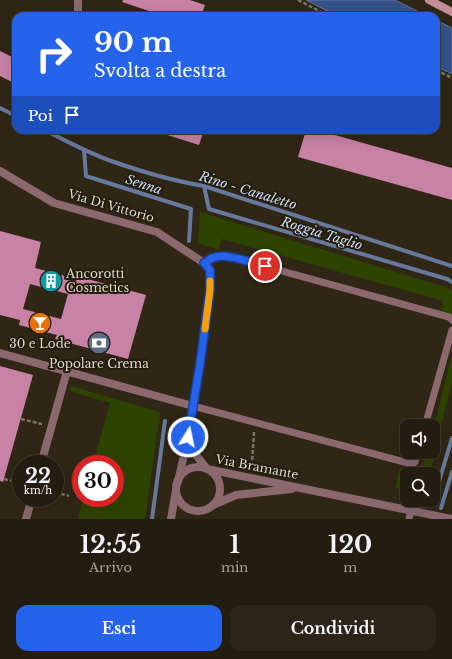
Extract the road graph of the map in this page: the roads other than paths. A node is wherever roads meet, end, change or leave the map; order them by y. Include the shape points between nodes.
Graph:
1 (78, 0) edge
2 (429, 0) edge
3 (78, 12) edge
4 (452, 12) edge
5 (0, 171) edge
6 (204, 263) junction
7 (452, 320) edge
8 (452, 330) edge
9 (0, 353) edge
10 (67, 371) junction
11 (193, 406) junction
12 (427, 419) edge
13 (188, 437) junction
14 (44, 455) edge
15 (416, 459) edge
16 (207, 469) junction
17 (177, 486) junction
18 (303, 488) junction
19 (29, 507) edge
20 (210, 507) junction
21 (411, 510) junction
22 (26, 519) edge
23 (171, 519) edge
24 (200, 519) edge
25 (408, 519) edge
26 (452, 519) edge

1 - 3 street
2 - 4 main road
5 - 6 street, Via Di Vittorio via 54,203 157,232
6 - 7 lane via 220,256 234,258 449,317
6 - 11 street via 210,270 210,290
8 - 12 lane
9 - 10 street
10 - 11 street
10 - 14 street
11 - 13 street
11 - 15 lane via 412,464
13 - 16 street via 196,455
13 - 17 street
16 - 17 street via 199,467 186,471
16 - 18 street, Via Bramante
16 - 20 street via 218,479 220,486 217,500
17 - 20 street via 178,496 187,507 200,511
17 - 23 street
18 - 20 street, Via Bramante via 236,495
18 - 21 street, Via Bramante
19 - 22 street
20 - 24 street
21 - 25 lane
21 - 26 street, Via Bramante

